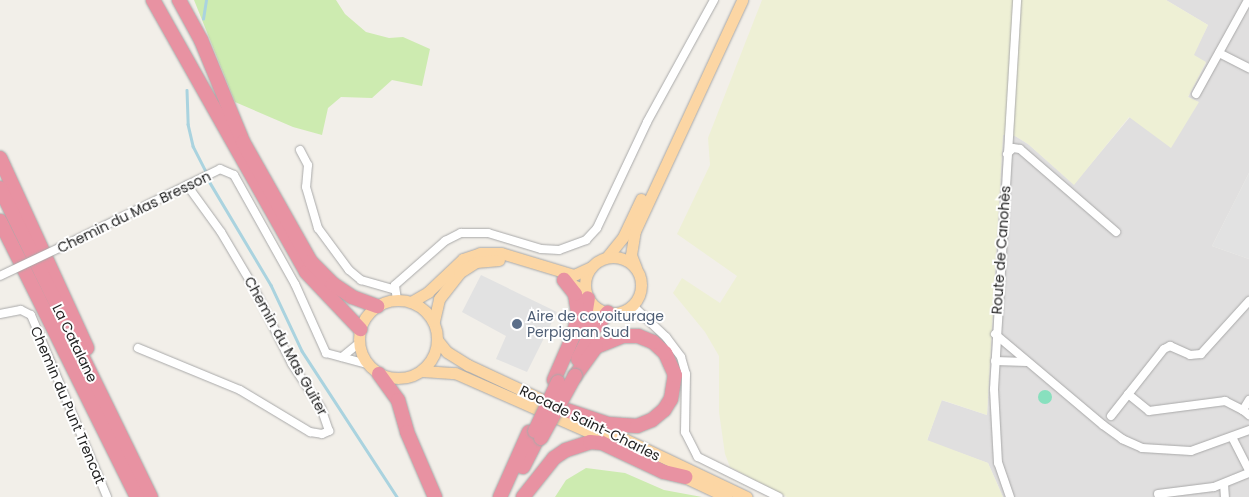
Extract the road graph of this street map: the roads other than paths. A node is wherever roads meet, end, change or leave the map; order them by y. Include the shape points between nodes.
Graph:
1 (153, 0) edge
2 (179, 0) edge
3 (714, 0) edge
4 (734, 0) edge
5 (742, 0) edge
6 (1017, 0) edge
7 (1248, 0) edge
8 (1219, 53) junction
9 (1249, 68) edge
10 (1196, 94) dead end
11 (300, 150) dead end
12 (1007, 154) junction
13 (0, 158) edge
14 (187, 186) junction
15 (0, 188) edge
16 (0, 221) edge
17 (1116, 232) dead end
18 (607, 257) junction
19 (590, 268) junction
20 (636, 268) junction
21 (0, 276) edge
22 (564, 280) junction
23 (587, 294) junction
24 (396, 295) junction
25 (1249, 301) edge
26 (411, 302) junction
27 (632, 305) junction
28 (377, 306) junction
29 (608, 312) junction
30 (0, 314) edge
31 (434, 321) junction
32 (995, 334) junction
33 (360, 336) junction
34 (438, 341) junction
35 (138, 348) dead end
36 (342, 357) junction
37 (994, 361) junction
38 (1028, 362) junction
39 (367, 364) junction
40 (423, 370) junction
41 (379, 374) junction
42 (563, 380) junction
43 (98, 390) junction
44 (1128, 394) junction
45 (1249, 400) edge
46 (566, 410) junction
47 (1246, 413) edge
48 (1111, 416) dead end
49 (1249, 430) edge
50 (536, 435) junction
51 (1232, 437) junction
52 (1249, 472) edge
53 (685, 477) junction
54 (1224, 484) junction
55 (1158, 494) dead end
56 (107, 497) edge
57 (137, 497) edge
58 (151, 497) edge
59 (435, 497) edge
60 (501, 497) edge
61 (509, 497) edge
62 (524, 497) edge
63 (727, 497) edge
64 (747, 497) edge
65 (779, 497) edge
66 (1010, 497) edge
67 (1225, 497) edge

1 - 33 highway via 301,265
2 - 28 highway via 201,40 243,142 312,262 333,284 352,297
3 - 24 street via 647,122 597,228 586,240 559,250 541,249 488,233 461,233 433,251 395,285
4 - 18 main road via 623,237
5 - 20 main road via 635,231 631,244
6 - 12 street, Route de Canohès
7 - 8 street
8 - 9 street
8 - 10 street
11 - 24 street via 308,165 306,187 318,228 361,280
12 - 17 street via 1013,148 1020,149
12 - 32 street, Route de Canohès
13 - 43 highway via 80,329 95,367
14 - 21 street, Chemin du Mas Bresson, bridge
14 - 35 street, Chemin du Mas Guiter via 221,232 253,286 292,364 321,408 328,431 322,434 310,432 248,394
14 - 36 street, Chemin du Mas Bresson via 220,169 234,174 295,284 319,343 326,353
15 - 43 highway, La Catalane
16 - 57 highway, La Catalane
18 - 19 main road
18 - 20 main road via 623,258
19 - 23 main road
19 - 26 main road via 574,275 501,253 480,253 463,259 428,292
20 - 27 main road via 641,283
22 - 23 main road
22 - 31 main road via 497,259 476,262 449,284 439,299
22 - 42 highway via 575,294 578,313
23 - 29 main road via 596,308
23 - 42 highway via 584,328
24 - 26 main road
24 - 28 main road
25 - 44 street via 1201,354 1190,355 1170,346 1164,349
26 - 31 main road via 424,309
27 - 29 main road via 625,310
27 - 65 street via 666,337 681,357 686,374 685,432 698,457
28 - 33 main road
29 - 42 highway via 593,330
30 - 56 street, Chemin du Punt Trencat via 20,310 31,315
31 - 34 main road
32 - 37 street, Route de Canohès
32 - 38 street
33 - 36 street
33 - 39 main road
34 - 40 main road via 431,362
34 - 46 main road, Rocade Saint-Charles via 448,352 468,364
36 - 39 street, Chemin du Mas Bresson
37 - 38 street
37 - 66 street, Route de Canohès via 994,434 998,463
38 - 51 street via 1122,439 1142,448 1191,451
39 - 41 main road
40 - 41 main road via 402,379
40 - 53 main road, Rocade Saint-Charles via 455,373 486,385
41 - 59 highway via 398,400 407,432
42 - 46 highway via 596,347 623,336 638,336 653,342 665,353 675,375 671,399 664,410 637,426 608,424
42 - 50 highway, bridge
43 - 58 highway, La Catalane
44 - 47 street via 1149,412 1225,401
44 - 48 street
45 - 47 street
46 - 64 main road, Rocade Saint-Charles
49 - 51 street
50 - 60 highway
50 - 61 highway
51 - 52 street
52 - 54 street
53 - 62 highway via 664,472 602,443 590,442 554,458
53 - 63 main road, Rocade Saint-Charles
54 - 55 street
54 - 67 street

